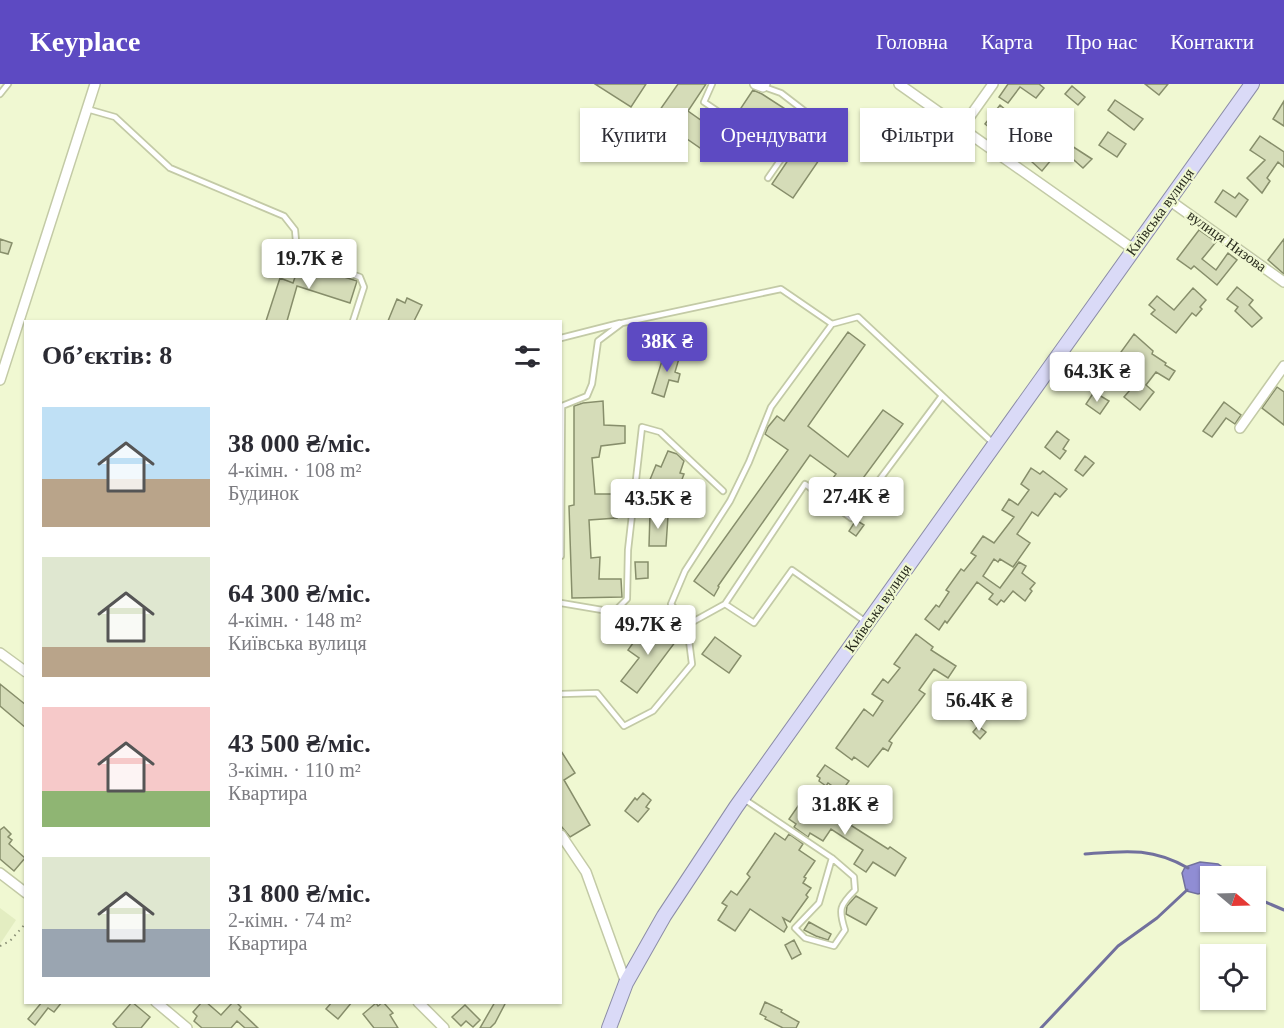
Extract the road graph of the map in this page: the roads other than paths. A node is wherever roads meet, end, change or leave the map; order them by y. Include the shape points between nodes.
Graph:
1 (8, 84) edge
2 (95, 84) edge
3 (712, 84) edge
4 (899, 84) edge
5 (993, 84) edge
6 (1252, 84) edge
7 (761, 85) edge
8 (0, 94) edge
9 (713, 108) edge
10 (932, 108) edge
11 (975, 109) edge
12 (87, 110) junction
13 (975, 139) edge
14 (768, 178) dead end
15 (1169, 200) junction
16 (1133, 249) junction
17 (1284, 282) edge
18 (353, 320) edge
19 (622, 322) junction
20 (832, 324) junction
21 (562, 338) edge
22 (1284, 366) edge
23 (0, 380) edge
24 (941, 397) junction
25 (562, 406) edge
26 (1240, 428) dead end
27 (994, 444) junction
28 (723, 490) dead end
29 (562, 603) edge
30 (725, 604) junction
31 (868, 624) junction
32 (687, 625) junction
33 (0, 653) edge
34 (24, 671) edge
35 (562, 694) edge
36 (742, 798) junction
37 (562, 836) edge
38 (832, 858) junction
39 (0, 873) edge
40 (24, 891) edge
41 (626, 983) junction
42 (158, 1004) edge
43 (420, 1004) edge
44 (187, 1028) edge
45 (444, 1028) edge
46 (609, 1028) edge

1 - 8 lane
2 - 12 street
3 - 9 lane via 704,102
4 - 10 street
5 - 11 street
6 - 15 main road, Київська вулиця
7 - 14 lane via 781,93 811,116
12 - 18 lane via 115,117 170,168 284,216 295,230 297,252 360,277 364,287
12 - 23 street
13 - 16 street
15 - 16 main road, Київська вулиця
15 - 17 street, вулиця Низова
16 - 27 main road, Київська вулиця
19 - 20 lane via 781,289
19 - 21 lane
19 - 25 lane via 598,341 587,396
20 - 24 lane via 858,317
20 - 32 lane via 771,407 730,501 685,571 671,604
22 - 26 street
24 - 27 lane
24 - 30 lane via 851,518 805,484
27 - 31 main road, Київська вулиця
28 - 29 lane via 660,432 642,427 628,550 627,599 614,612
30 - 31 lane via 754,623 792,570
30 - 32 lane
31 - 36 main road, Київська вулиця
32 - 35 lane via 692,664 653,711 624,726 597,693
33 - 34 street
36 - 38 lane
36 - 41 main road, Київська вулиця via 664,916
37 - 41 street via 586,872
38 - 38 lane via 854,877 855,890 842,904 840,916 845,930 834,946 806,938 795,928 819,903
39 - 40 street
41 - 46 main road, Київська вулиця
42 - 44 street
43 - 45 street

